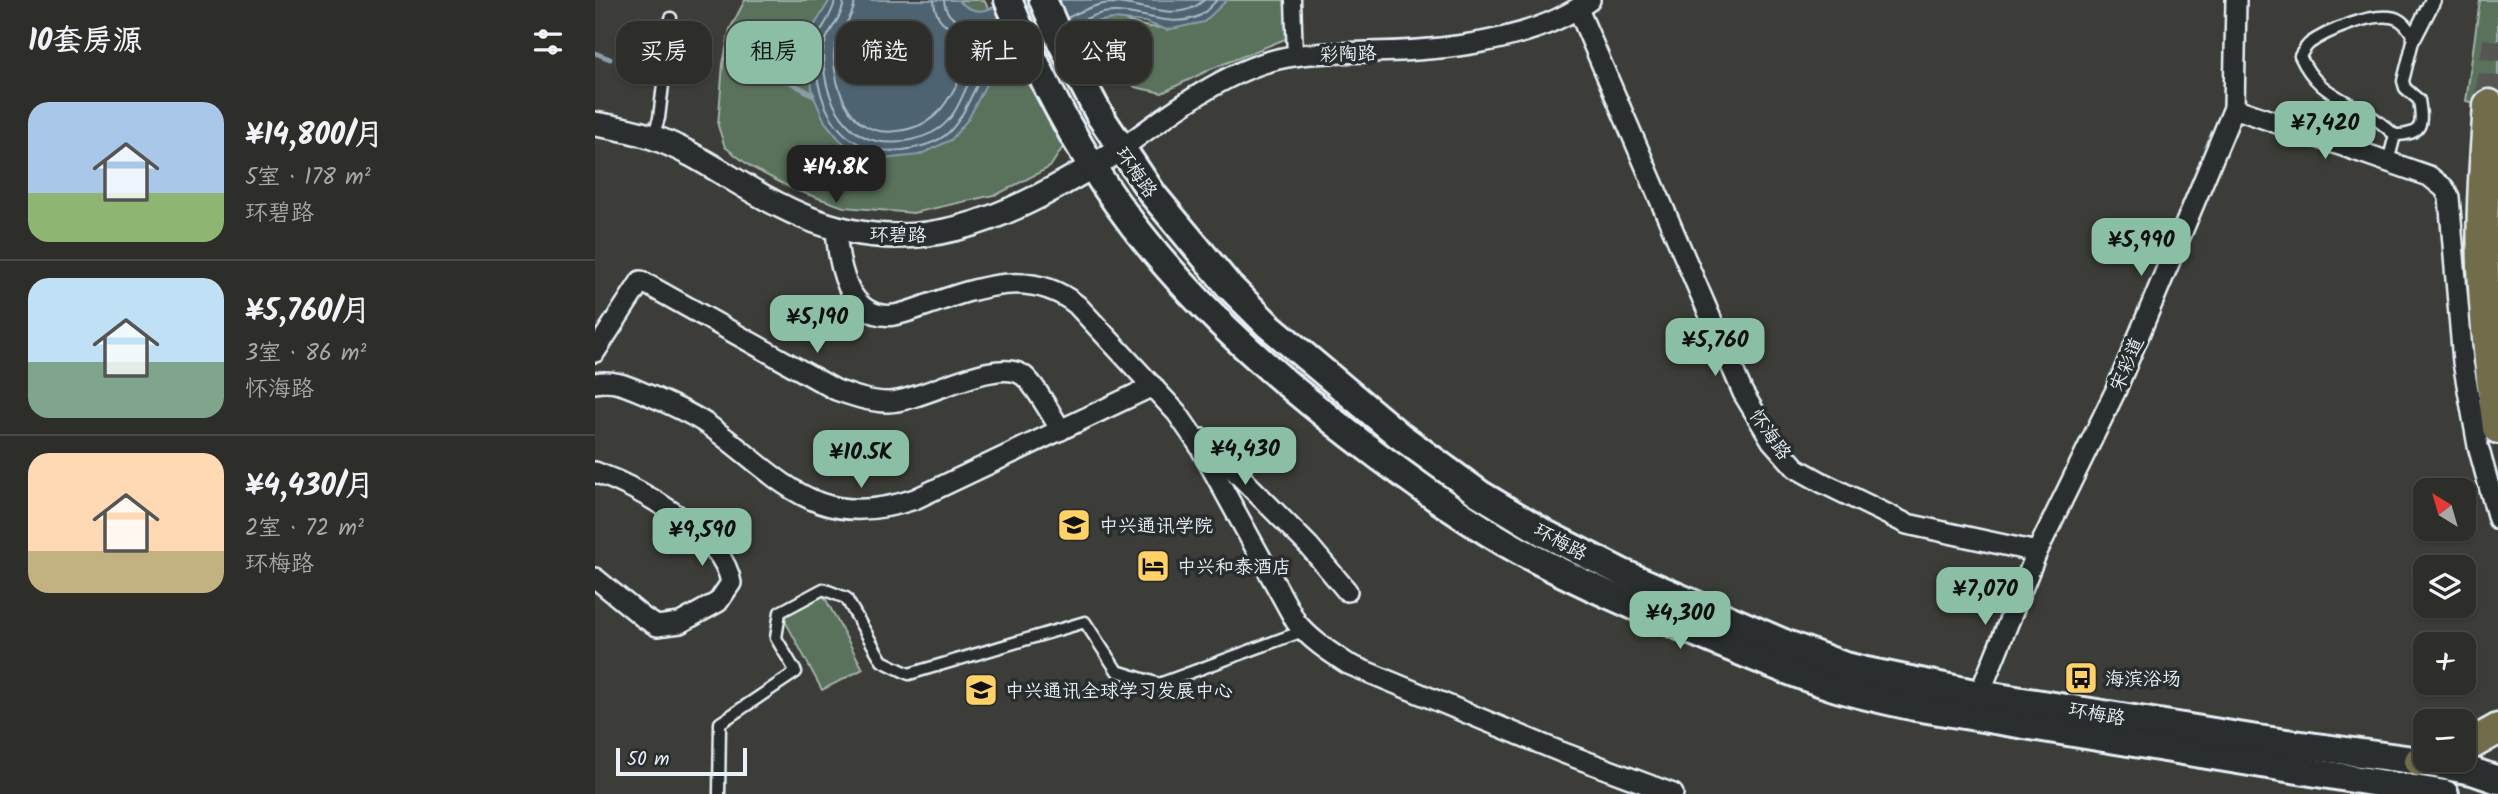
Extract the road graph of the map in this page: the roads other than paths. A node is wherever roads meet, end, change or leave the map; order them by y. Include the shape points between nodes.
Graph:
1 (1008, 0) edge
2 (1043, 0) edge
3 (1293, 0) edge
4 (2236, 0) edge
5 (2433, 0) edge
6 (1584, 4) edge
7 (671, 18) dead end
8 (2414, 37) junction
9 (1295, 56) junction
10 (2489, 105) tunnel mouth
11 (2234, 108) junction
12 (595, 124) edge
13 (2395, 135) junction
14 (653, 137) junction
15 (1121, 149) junction
16 (2388, 162) junction
17 (1092, 166) junction
18 (836, 228) junction
19 (595, 352) edge
20 (595, 383) edge
21 (1153, 386) junction
22 (1177, 413) junction
23 (2498, 428) edge
24 (1061, 430) junction
25 (595, 471) edge
26 (2498, 519) edge
27 (2037, 552) junction
28 (595, 578) edge
29 (1347, 591) dead end
30 (1303, 631) junction
31 (1975, 705) junction
32 (2498, 729) edge
33 (2476, 741) edge
34 (2413, 759) edge
35 (2475, 772) edge
36 (2498, 780) edge
37 (719, 794) edge
38 (1673, 794) edge
39 (2445, 794) edge

1 - 17 main road, 环梅路
2 - 15 main road, 环梅路 via 1094,107
3 - 9 street
4 - 11 street, 宋彩道
5 - 8 street
6 - 9 street, 彩陶路 via 1535,27 1474,43
6 - 27 street, 怀海路 via 1743,393 1772,441 1795,468 1907,524
7 - 14 lane
8 - 13 lane via 2403,80 2419,100 2422,120 2409,135
8 - 13 lane via 2407,24 2390,17 2365,20 2308,44 2300,56 2316,82
9 - 15 street, 彩陶路 via 1227,79
10 - 23 main road via 2483,265
11 - 16 street
11 - 27 street, 宋彩道 via 2115,392
12 - 14 street, 环碧路
13 - 16 lane
14 - 18 street, 环碧路 via 778,205
15 - 17 street, 环碧路
15 - 31 main road, 环梅路 via 1190,241 1268,326 1400,436 1509,513 1625,574 1818,657
16 - 26 street via 2429,176 2444,188 2451,207 2463,362 2478,446
17 - 18 street, 环碧路 via 1024,205 934,235 901,237
17 - 31 main road, 环梅路 via 1158,255 1239,342 1336,424 1472,522 1571,578 1777,667 1915,707
18 - 21 street via 843,276 866,308 895,315 997,284 1046,288 1077,305
19 - 24 street via 641,281 836,390 866,400 904,400 970,376 1016,371 1026,377
20 - 24 street via 615,381 705,422 783,485 837,509 888,508 915,499
21 - 22 street
21 - 24 street
22 - 29 street via 1309,546
22 - 30 street
25 - 28 street via 651,498 685,522 713,548 731,583 718,602 680,623 657,626
27 - 31 street, 宋彩道
30 - 37 lane via 1159,684 1117,671 1084,622 909,674 882,660 846,598 823,589 780,612 776,638 796,672 720,723
30 - 38 street via 1349,664
31 - 34 main road, 环梅路
31 - 39 main road, 环梅路
32 - 33 main road
35 - 36 main road, 环梅路

